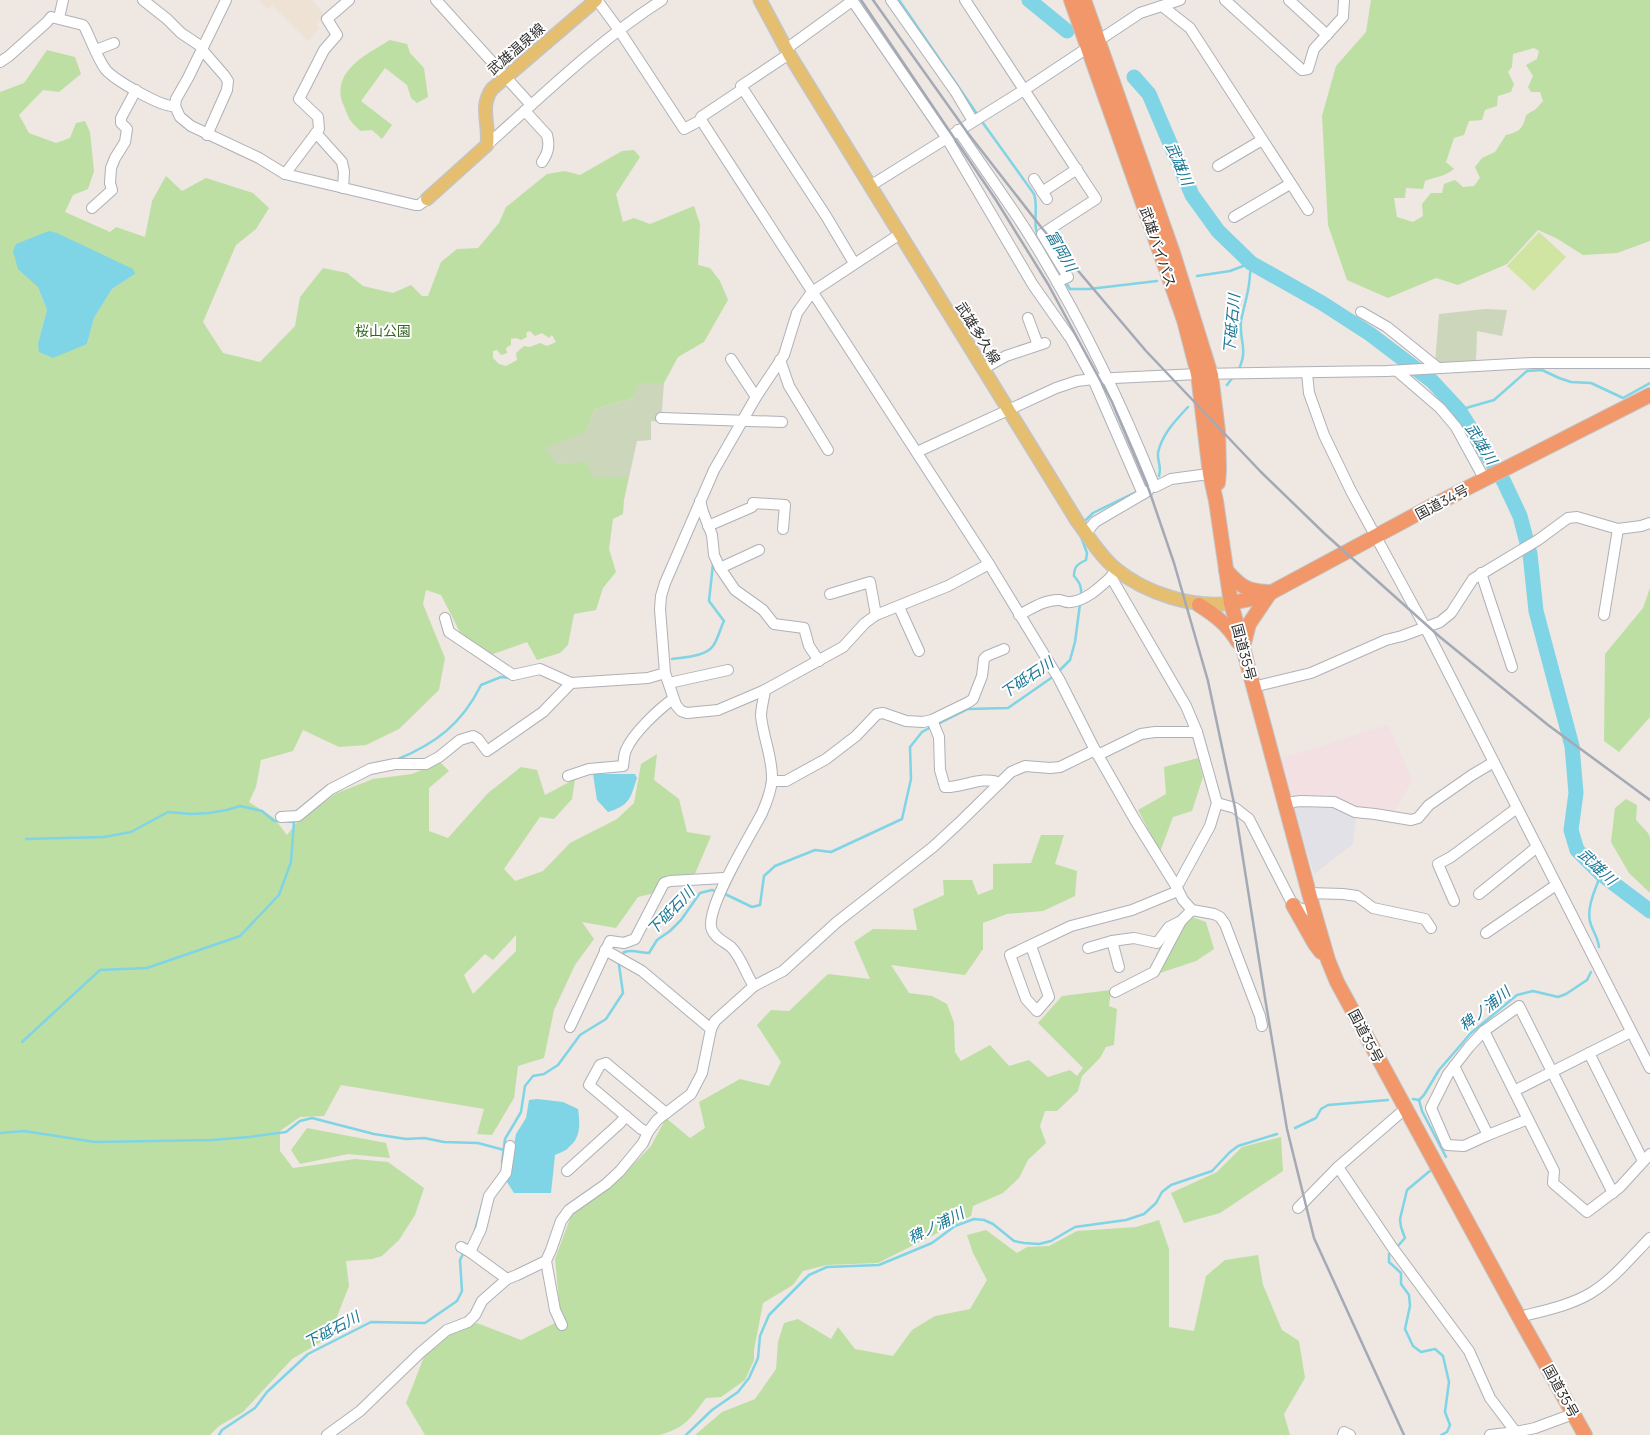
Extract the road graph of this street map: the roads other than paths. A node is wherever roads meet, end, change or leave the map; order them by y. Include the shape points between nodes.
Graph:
1 (63, 0) edge
2 (143, 0) edge
3 (226, 0) edge
4 (349, 0) edge
5 (436, 0) edge
6 (596, 0) edge
7 (662, 0) edge
8 (760, 0) edge
9 (852, 0) edge
10 (891, 0) edge
11 (965, 0) edge
12 (1070, 0) edge
13 (1084, 0) edge
14 (1180, 0) edge
15 (1226, 0) edge
16 (1289, 0) edge
17 (1344, 0) edge
18 (1162, 6) junction
19 (59, 18) junction
20 (619, 30) junction
21 (1327, 35) junction
22 (114, 43) dead end
23 (1093, 44) junction
24 (202, 47) junction
25 (96, 50) junction
26 (788, 52) junction
27 (0, 62) edge
28 (506, 76) junction
29 (136, 90) junction
30 (743, 90) junction
31 (1024, 90) junction
32 (175, 106) junction
33 (528, 108) junction
34 (701, 120) junction
35 (973, 121) junction
36 (958, 130) junction
37 (316, 133) junction
38 (207, 134) junction
39 (946, 138) junction
40 (1262, 140) junction
41 (487, 144) junction
42 (542, 162) dead end
43 (1218, 166) dead end
44 (1077, 169) junction
45 (285, 174) junction
46 (1034, 179) dead end
47 (1290, 184) junction
48 (870, 186) junction
49 (343, 188) junction
50 (427, 199) joint
51 (92, 208) dead end
52 (1308, 210) dead end
53 (1234, 217) dead end
54 (900, 234) junction
55 (854, 263) junction
56 (1057, 282) junction
57 (812, 292) junction
58 (1361, 312) dead end
59 (1028, 318) dead end
60 (731, 360) dead end
61 (780, 360) junction
62 (1650, 362) edge
63 (1434, 368) junction
64 (983, 369) junction
65 (1397, 371) junction
66 (1306, 373) junction
67 (1205, 375) junction
68 (1108, 378) junction
69 (1093, 379) junction
70 (1650, 395) edge
71 (756, 397) junction
72 (1008, 410) junction
73 (661, 418) dead end
74 (742, 421) junction
75 (782, 422) dead end
76 (828, 450) dead end
77 (917, 452) junction
78 (1215, 473) junction
79 (1484, 480) junction
80 (1155, 487) junction
81 (1143, 494) junction
82 (700, 501) junction
83 (1650, 523) edge
84 (708, 526) junction
85 (784, 529) dead end
86 (1618, 529) junction
87 (1086, 533) junction
88 (1376, 537) junction
89 (759, 550) dead end
90 (989, 564) junction
91 (720, 568) junction
92 (1226, 570) junction
93 (1113, 573) junction
94 (1480, 573) junction
95 (1270, 592) junction
96 (830, 594) dead end
97 (1231, 603) junction
98 (1199, 604) junction
99 (899, 607) junction
100 (876, 615) junction
101 (1019, 615) junction
102 (1604, 615) dead end
103 (445, 618) dead end
104 (1424, 627) junction
105 (1242, 648) junction
106 (1004, 649) dead end
107 (919, 651) dead end
108 (819, 661) junction
109 (1512, 667) dead end
110 (728, 670) dead end
111 (667, 678) junction
112 (570, 683) junction
113 (1253, 687) junction
114 (765, 690) junction
115 (673, 699) junction
116 (934, 725) junction
117 (1197, 732) junction
118 (1097, 752) junction
119 (1494, 762) junction
120 (568, 776) dead end
121 (772, 781) junction
122 (1000, 783) junction
123 (1218, 803) junction
124 (1284, 803) junction
125 (1517, 808) junction
126 (290, 817) dead end
127 (1537, 847) junction
128 (1556, 885) junction
129 (722, 887) junction
130 (1177, 889) junction
131 (1308, 893) junction
132 (1479, 894) dead end
133 (1454, 901) dead end
134 (1293, 905) junction
135 (1312, 908) junction
136 (1192, 910) junction
137 (1181, 921) junction
138 (1431, 928) dead end
139 (1486, 933) dead end
140 (1112, 940) junction
141 (1031, 946) junction
142 (1088, 948) dead end
143 (606, 950) junction
144 (1328, 960) junction
145 (1119, 967) dead end
146 (754, 986) junction
147 (1115, 992) dead end
148 (1262, 1026) dead end
149 (570, 1028) dead end
150 (711, 1029) junction
151 (1484, 1031) junction
152 (1631, 1032) junction
153 (1589, 1053) junction
154 (1454, 1066) junction
155 (1650, 1068) edge
156 (1551, 1072) junction
157 (1514, 1091) junction
158 (1405, 1109) junction
159 (666, 1113) junction
160 (626, 1116) junction
161 (1528, 1119) junction
162 (648, 1132) junction
163 (1488, 1135) junction
164 (510, 1146) dead end
165 (1647, 1158) edge
166 (1338, 1167) junction
167 (567, 1171) dead end
168 (1613, 1193) junction
169 (1298, 1208) dead end
170 (1650, 1238) edge
171 (546, 1260) junction
172 (507, 1279) junction
173 (1518, 1317) junction
174 (562, 1325) dead end
175 (1574, 1414) junction
176 (1517, 1434) edge
177 (327, 1435) edge
178 (1343, 1435) edge
179 (1350, 1435) edge
180 (1490, 1435) edge
181 (1585, 1435) edge

1 - 19 street
2 - 24 street via 180,33
3 - 24 street
4 - 37 street via 327,18 336,35 324,50 299,99 318,118
5 - 28 street
6 - 20 street
6 - 28 main road, 武雄温泉線
7 - 20 street
8 - 26 main road, 武雄多久線
9 - 26 street
9 - 39 street
10 - 35 street
11 - 31 street
12 - 23 highway, 武雄バイパス
13 - 23 highway, 武雄バイパス
14 - 18 street
15 - 21 street via 1302,70 1308,69 1314,49
16 - 21 street
17 - 21 street via 1343,17
18 - 23 street via 1140,13
18 - 40 street via 1190,28
19 - 25 street via 82,25
19 - 27 street via 51,17
20 - 33 street
20 - 34 street via 684,129
22 - 25 street
23 - 31 street
23 - 67 highway, 武雄バイパス
24 - 32 street
24 - 38 street via 228,81
25 - 29 street via 105,68 116,79
26 - 30 street via 741,86
26 - 48 main road, 武雄多久線
28 - 33 street
28 - 41 main road, 武雄温泉線 via 485,101
29 - 32 street via 163,105
29 - 51 street via 121,118 121,123 127,128 125,142 111,168 112,190
30 - 34 street
30 - 55 street
31 - 35 street
31 - 44 street
32 - 38 street via 180,117
33 - 41 street
33 - 42 street via 547,135 548,152
34 - 57 street
35 - 36 street
36 - 39 street
36 - 56 street
37 - 45 street
37 - 49 street via 342,162
38 - 45 street
39 - 48 street
39 - 69 street
40 - 43 street
40 - 47 street
41 - 50 main road
44 - 46 street via 1044,195
44 - 56 street via 1096,199 1042,234 1068,277
45 - 49 street
47 - 52 street
47 - 53 street
48 - 54 main road, 武雄多久線
49 - 50 street via 415,205
54 - 55 street
54 - 64 main road, 武雄多久線
55 - 57 street
56 - 68 street
57 - 61 street via 797,313
57 - 77 street
58 - 63 street via 1387,328
59 - 64 street via 1041,344 1006,356
60 - 71 street
61 - 71 street
61 - 76 street via 789,386
62 - 63 street
63 - 65 street
64 - 72 main road, 武雄多久線
65 - 66 street
65 - 79 street via 1440,408 1456,427
66 - 67 street
66 - 88 street via 1324,435
67 - 68 street
67 - 78 highway, 武雄バイパス
68 - 69 street
68 - 80 street
69 - 72 street via 1056,388
69 - 81 street
70 - 79 highway, 国道34号
71 - 74 street
72 - 77 street
72 - 87 main road, 武雄多久線
73 - 74 street
74 - 75 street
74 - 82 street
77 - 90 street
78 - 80 street via 1171,479
78 - 92 highway, 武雄バイパス
79 - 88 highway, 国道34号
80 - 81 street
81 - 87 street via 1095,522
82 - 84 street
82 - 111 street via 661,596
83 - 86 street
84 - 85 street via 752,506 753,502 784,505
84 - 91 street
86 - 94 street via 1577,517 1568,518 1538,540
86 - 102 street
87 - 93 main road, 武雄多久線
88 - 95 highway, 国道34号
88 - 104 street
89 - 91 street
90 - 99 street
90 - 101 street
91 - 108 street via 735,590 764,610 774,624 804,628 809,646
92 - 95 highway via 1246,589
92 - 97 highway, 武雄バイパス
93 - 98 main road, 武雄多久線 via 1170,598
93 - 101 street via 1094,592 1081,599 1069,603 1060,600 1046,602
93 - 117 street
94 - 104 street via 1451,613 1440,622
94 - 109 street
95 - 97 highway, 国道34号
95 - 105 highway via 1249,624
96 - 100 street via 870,582
97 - 98 main road, 武雄多久線
97 - 105 highway, 国道35号
98 - 105 highway via 1231,630
99 - 100 street
99 - 107 street
100 - 108 street via 843,647
101 - 118 street via 1057,675
103 - 112 street via 449,632 513,675 540,669
104 - 113 street via 1311,673
104 - 119 street
105 - 113 highway, 国道35号
106 - 116 street via 984,659 982,676 973,699
108 - 114 street
110 - 111 street
111 - 112 street
111 - 115 street
112 - 126 street via 543,712 487,751 473,736 460,740 426,764 395,764 370,769 331,789
113 - 124 highway, 国道35号
114 - 115 street via 725,707 697,713 680,711
114 - 121 street via 761,715
115 - 120 street via 637,733 626,749 622,766 589,769
116 - 121 street via 877,714 856,736 826,759 786,781
116 - 122 street via 939,737 940,770 945,787 994,780
117 - 118 street via 1141,734
117 - 123 street
118 - 122 street via 1060,767 1025,766 1011,772
118 - 130 street
119 - 124 street via 1411,820 1355,812 1334,802
119 - 125 street
121 - 129 street via 763,810
122 - 146 street via 960,824 837,922 783,971
123 - 130 street via 1210,826
123 - 134 street via 1235,808 1249,819
124 - 131 highway, 国道35号
125 - 127 street
125 - 133 street via 1438,864
127 - 128 street
127 - 132 street
128 - 139 street
128 - 152 street
129 - 143 street via 664,883 635,940 624,943 610,941
129 - 146 street via 710,928 738,955
130 - 136 street
130 - 141 street via 1132,910 1071,926
131 - 135 highway, 国道35号
131 - 138 street via 1357,896 1373,908 1425,919
134 - 135 street via 1300,910
134 - 144 highway
135 - 144 highway, 国道35号
136 - 137 street
136 - 148 street via 1214,914 1225,924
137 - 140 street via 1169,927 1157,943 1134,938
137 - 147 street via 1154,972
140 - 142 street
140 - 145 street
141 - 141 street via 1010,955 1026,999 1037,1011 1049,997
143 - 149 street
143 - 150 street via 642,971
144 - 158 highway, 国道35号
146 - 150 street via 715,1021
150 - 159 street via 702,1074 691,1094
151 - 154 street
151 - 156 street via 1519,1006
151 - 157 street
152 - 153 street
152 - 155 street
153 - 156 street
153 - 165 street
154 - 163 street
154 - 163 street via 1431,1108 1447,1145 1464,1146
156 - 157 street
156 - 168 street
157 - 161 street
158 - 166 street
158 - 173 highway, 国道35号
159 - 160 street via 606,1063 600,1065 589,1085
159 - 162 street
160 - 162 street
160 - 167 street
161 - 163 street
161 - 168 street via 1554,1170 1553,1183 1587,1212
162 - 171 street via 620,1170 561,1221
164 - 172 street via 506,1173 489,1196 481,1230 466,1250
165 - 168 street
166 - 169 street
166 - 176 street via 1469,1351 1490,1398
170 - 173 street via 1606,1283 1591,1293 1572,1303
171 - 172 street
171 - 174 street
172 - 177 street via 482,1301 468,1322 447,1330 360,1411
173 - 175 highway, 国道35号
175 - 176 street
175 - 181 highway, 国道35号
176 - 180 street
178 - 179 street via 1344,1432

